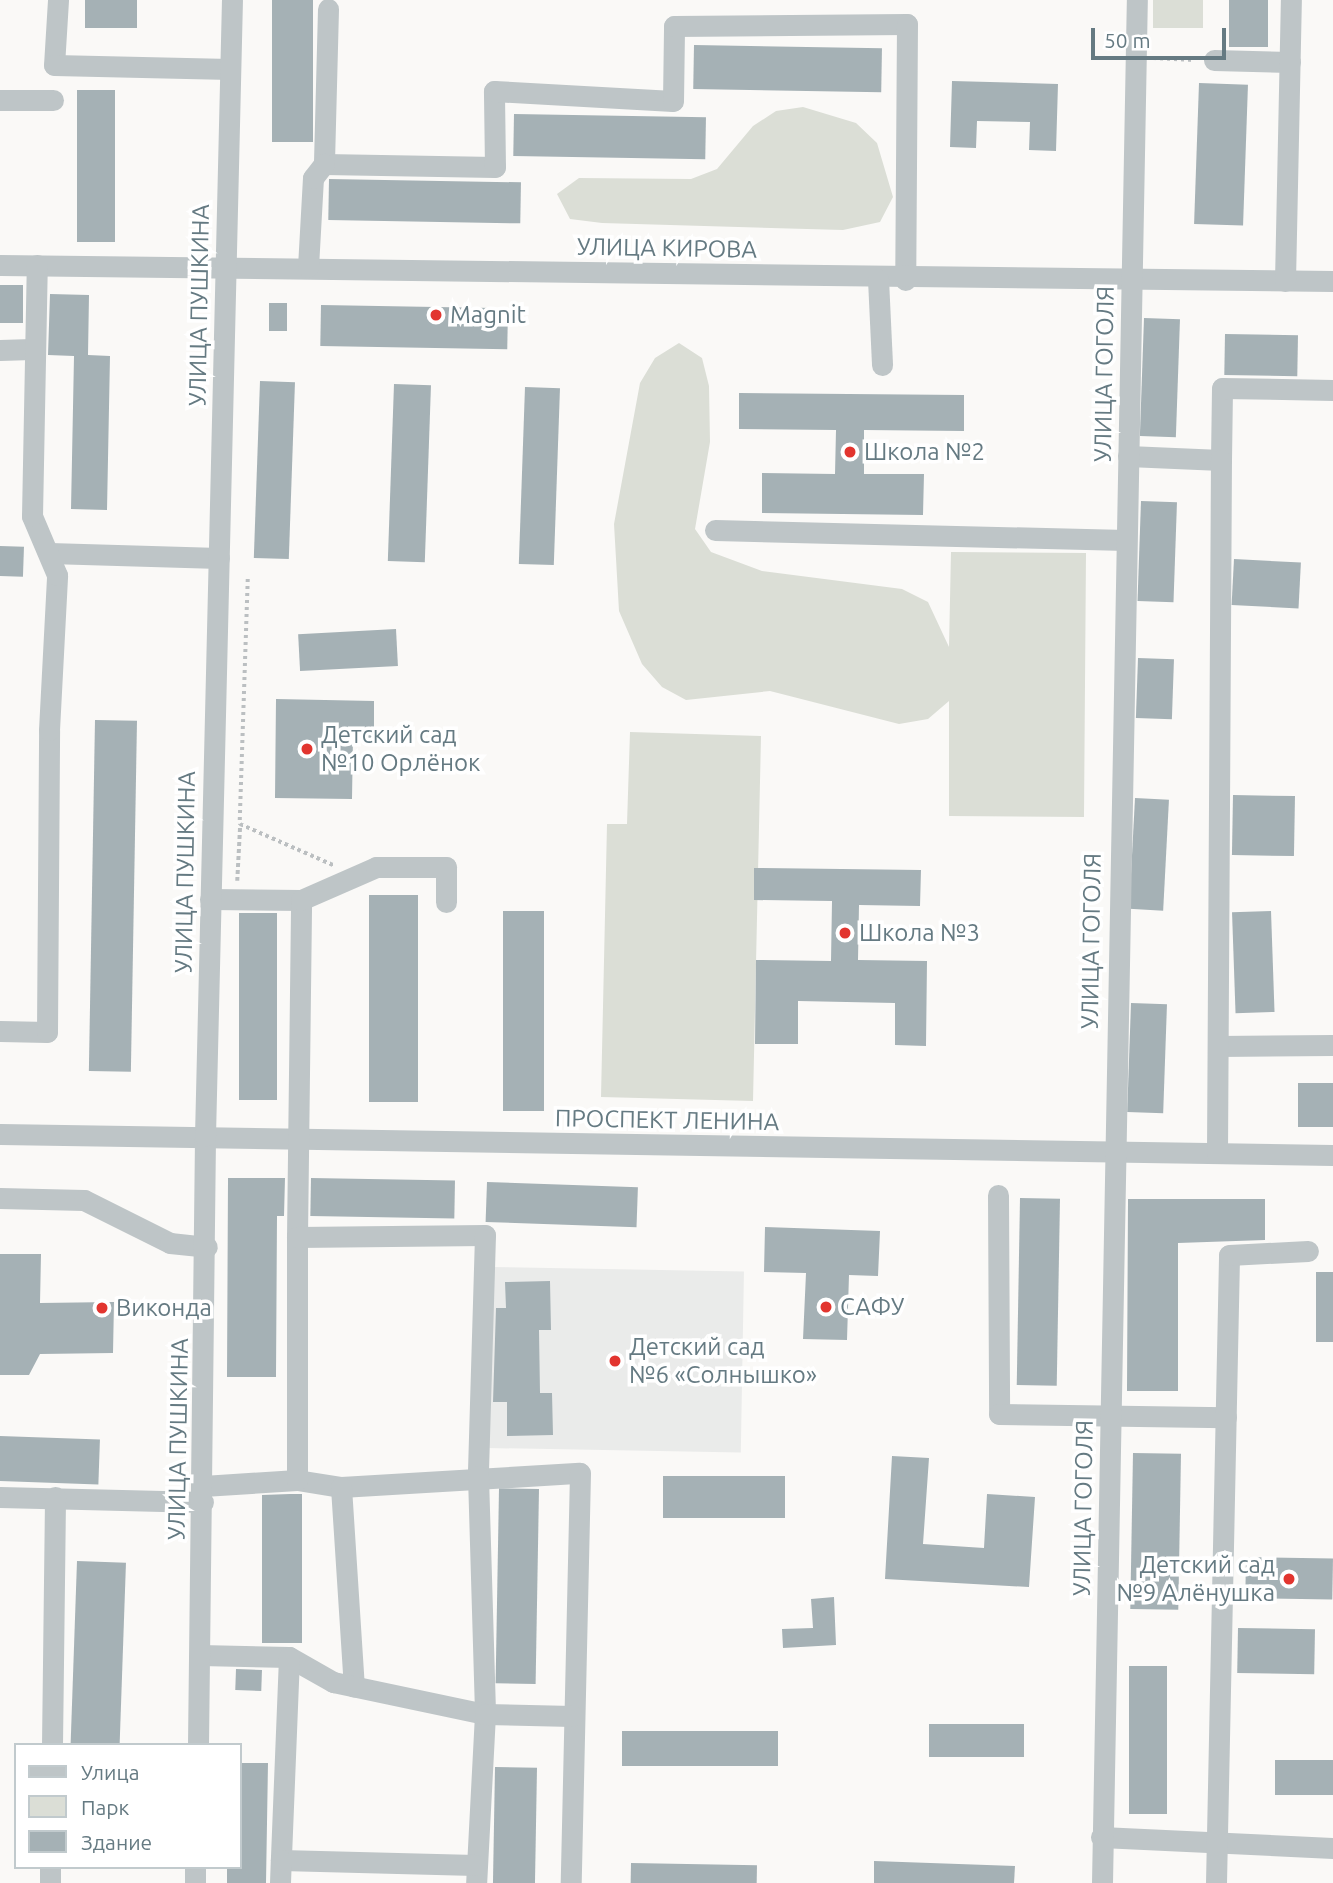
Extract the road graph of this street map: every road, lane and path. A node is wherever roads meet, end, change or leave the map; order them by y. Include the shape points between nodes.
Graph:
1 (58, 0) edge
2 (232, 0) edge
3 (1137, 0) edge
4 (1291, 0) edge
5 (328, 9) dead end
6 (1136, 58) junction
7 (1214, 60) joint
8 (1290, 62) junction
9 (230, 69) junction
10 (0, 100) edge
11 (53, 100) dead end
12 (324, 164) junction
13 (0, 265) edge
14 (37, 265) junction
15 (227, 265) junction
16 (308, 267) junction
17 (1133, 278) junction
18 (878, 279) junction
19 (905, 280) junction
20 (1285, 281) junction
21 (1333, 281) edge
22 (32, 349) junction
23 (0, 350) edge
24 (882, 365) dead end
25 (1333, 390) edge
26 (1128, 456) junction
27 (1221, 460) junction
28 (715, 530) dead end
29 (1126, 540) junction
30 (49, 553) junction
31 (219, 558) junction
32 (248, 579) dead end
33 (240, 824) junction
34 (358, 875) junction
35 (210, 899) junction
36 (237, 899) junction
37 (301, 900) junction
38 (446, 902) dead end
39 (0, 1031) edge
40 (1218, 1045) junction
41 (1333, 1045) edge
42 (0, 1135) edge
43 (205, 1136) junction
44 (298, 1139) junction
45 (1113, 1153) junction
46 (1217, 1153) junction
47 (1333, 1155) edge
48 (998, 1195) dead end
49 (0, 1198) edge
50 (297, 1237) junction
51 (207, 1247) junction
52 (1308, 1251) dead end
53 (1112, 1417) junction
54 (1226, 1417) junction
55 (478, 1476) junction
56 (297, 1480) junction
57 (341, 1487) junction
58 (203, 1494) junction
59 (0, 1497) edge
60 (55, 1497) junction
61 (200, 1655) junction
62 (289, 1657) junction
63 (354, 1687) junction
64 (485, 1714) junction
65 (572, 1716) junction
66 (52, 1743) edge
67 (198, 1743) edge
68 (1101, 1837) junction
69 (1217, 1840) junction
70 (1333, 1848) edge
71 (281, 1860) junction
72 (475, 1874) edge
73 (281, 1883) edge
74 (571, 1883) edge
75 (1102, 1883) edge
76 (1216, 1883) edge

1 - 9 street via 54,65
2 - 9 street, УЛИЦА ПУШКИНА
3 - 6 street, УЛИЦА ГОГОЛЯ
4 - 8 street
5 - 12 street
6 - 7 path
6 - 17 street, УЛИЦА ГОГОЛЯ
7 - 8 street
8 - 20 street
9 - 15 street, УЛИЦА ПУШКИНА
10 - 11 street
12 - 16 street via 313,178
12 - 19 street via 495,167 494,91 673,101 674,26 907,24
13 - 14 street, УЛИЦА КИРОВА
14 - 15 street, УЛИЦА КИРОВА
14 - 22 street
15 - 16 street, УЛИЦА КИРОВА
15 - 31 street, УЛИЦА ПУШКИНА
16 - 18 street, УЛИЦА КИРОВА
17 - 19 street, УЛИЦА КИРОВА
17 - 20 street, УЛИЦА КИРОВА
17 - 26 street, УЛИЦА ГОГОЛЯ
18 - 19 street, УЛИЦА КИРОВА
18 - 24 street
20 - 21 street, УЛИЦА КИРОВА
22 - 23 street
22 - 30 street via 32,516
25 - 27 street via 1222,388
26 - 27 street
26 - 29 street, УЛИЦА ГОГОЛЯ
27 - 40 street
28 - 29 street
29 - 45 street, УЛИЦА ГОГОЛЯ
30 - 31 street
30 - 39 street via 57,575 49,730 47,1032
31 - 35 street, УЛИЦА ПУШКИНА
32 - 33 path
33 - 34 path
33 - 36 path
34 - 37 street
34 - 38 street via 376,867 446,867
35 - 36 street
35 - 43 street, УЛИЦА ПУШКИНА
36 - 37 street
37 - 44 street
40 - 41 street
40 - 46 street
42 - 43 street, ПРОСПЕКТ ЛЕНИНА
43 - 44 street, ПРОСПЕКТ ЛЕНИНА
43 - 51 street, УЛИЦА ПУШКИНА
44 - 45 street, ПРОСПЕКТ ЛЕНИНА
44 - 50 street
45 - 46 street, ПРОСПЕКТ ЛЕНИНА
45 - 53 street, УЛИЦА ГОГОЛЯ
46 - 47 street, ПРОСПЕКТ ЛЕНИНА
48 - 53 street via 999,1414
49 - 51 street via 84,1200 170,1243
50 - 55 street via 485,1235
50 - 56 street
51 - 58 street, УЛИЦА ПУШКИНА
52 - 54 street via 1229,1255
53 - 54 street
53 - 68 street, УЛИЦА ГОГОЛЯ
54 - 69 street
55 - 57 street
55 - 64 street
55 - 65 street via 580,1473
56 - 57 street
56 - 58 street
57 - 63 street
58 - 60 street
58 - 61 street, УЛИЦА ПУШКИНА
59 - 60 street
60 - 66 street
61 - 62 street
61 - 67 street, УЛИЦА ПУШКИНА
62 - 63 street
62 - 71 street
63 - 64 street
64 - 65 street
64 - 72 street
65 - 74 street
68 - 69 street
68 - 75 street, УЛИЦА ГОГОЛЯ
69 - 70 street
69 - 76 street
71 - 72 street
71 - 73 street

